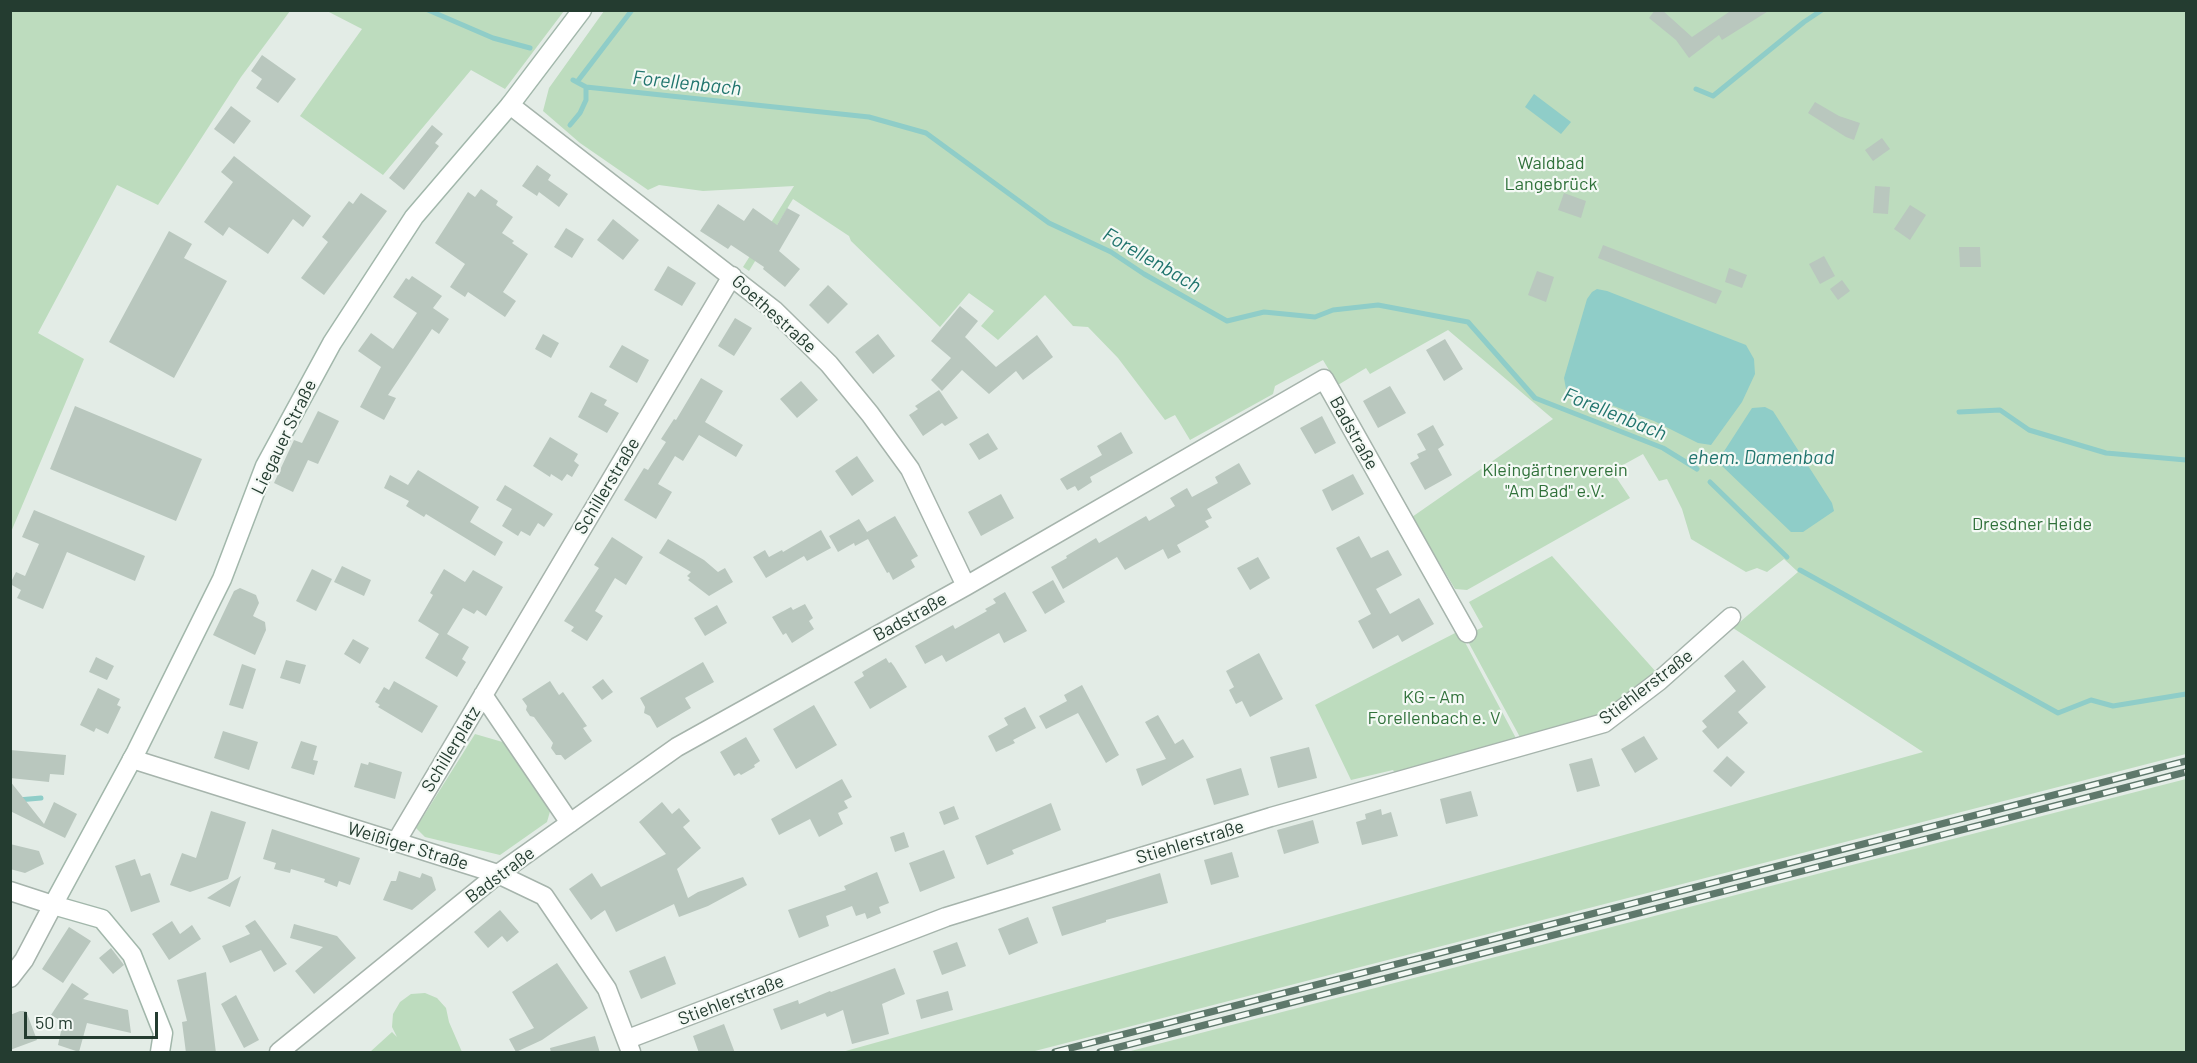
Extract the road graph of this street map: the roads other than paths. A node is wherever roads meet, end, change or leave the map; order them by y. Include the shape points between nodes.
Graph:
1 (582, 10) edge
2 (510, 105) junction
3 (732, 276) junction
4 (966, 586) junction
5 (1731, 617) dead end
6 (1467, 633) dead end
7 (483, 695) junction
8 (132, 759) junction
9 (570, 823) junction
10 (396, 842) junction
11 (498, 874) junction
12 (10, 891) edge
13 (53, 905) junction
14 (10, 978) edge
15 (630, 1046) edge
16 (160, 1053) edge
17 (279, 1053) edge

1 - 2 street, Liegauer Straße
2 - 3 street, Goethestraße
2 - 8 street, Liegauer Straße via 414,218 332,343 265,466 222,579
3 - 4 street, Goethestraße via 821,356 870,414 910,470
3 - 7 street, Schillerstraße
4 - 6 street, Badstraße via 1324,379
4 - 9 street, Badstraße via 677,747
5 - 15 street, Stiehlerstraße via 1604,723 1271,816 946,917
7 - 9 street, Schillerplatz
7 - 10 street, Schillerplatz
8 - 10 street, Weißiger Straße
8 - 13 street, Liegauer Straße
9 - 11 street, Badstraße
10 - 11 street, Weißiger Straße
11 - 15 street, Weißiger Straße via 544,896 607,989
11 - 17 street, Badstraße
12 - 13 street
13 - 14 street, Liegauer Straße
13 - 16 street via 102,919 132,955 163,1033

